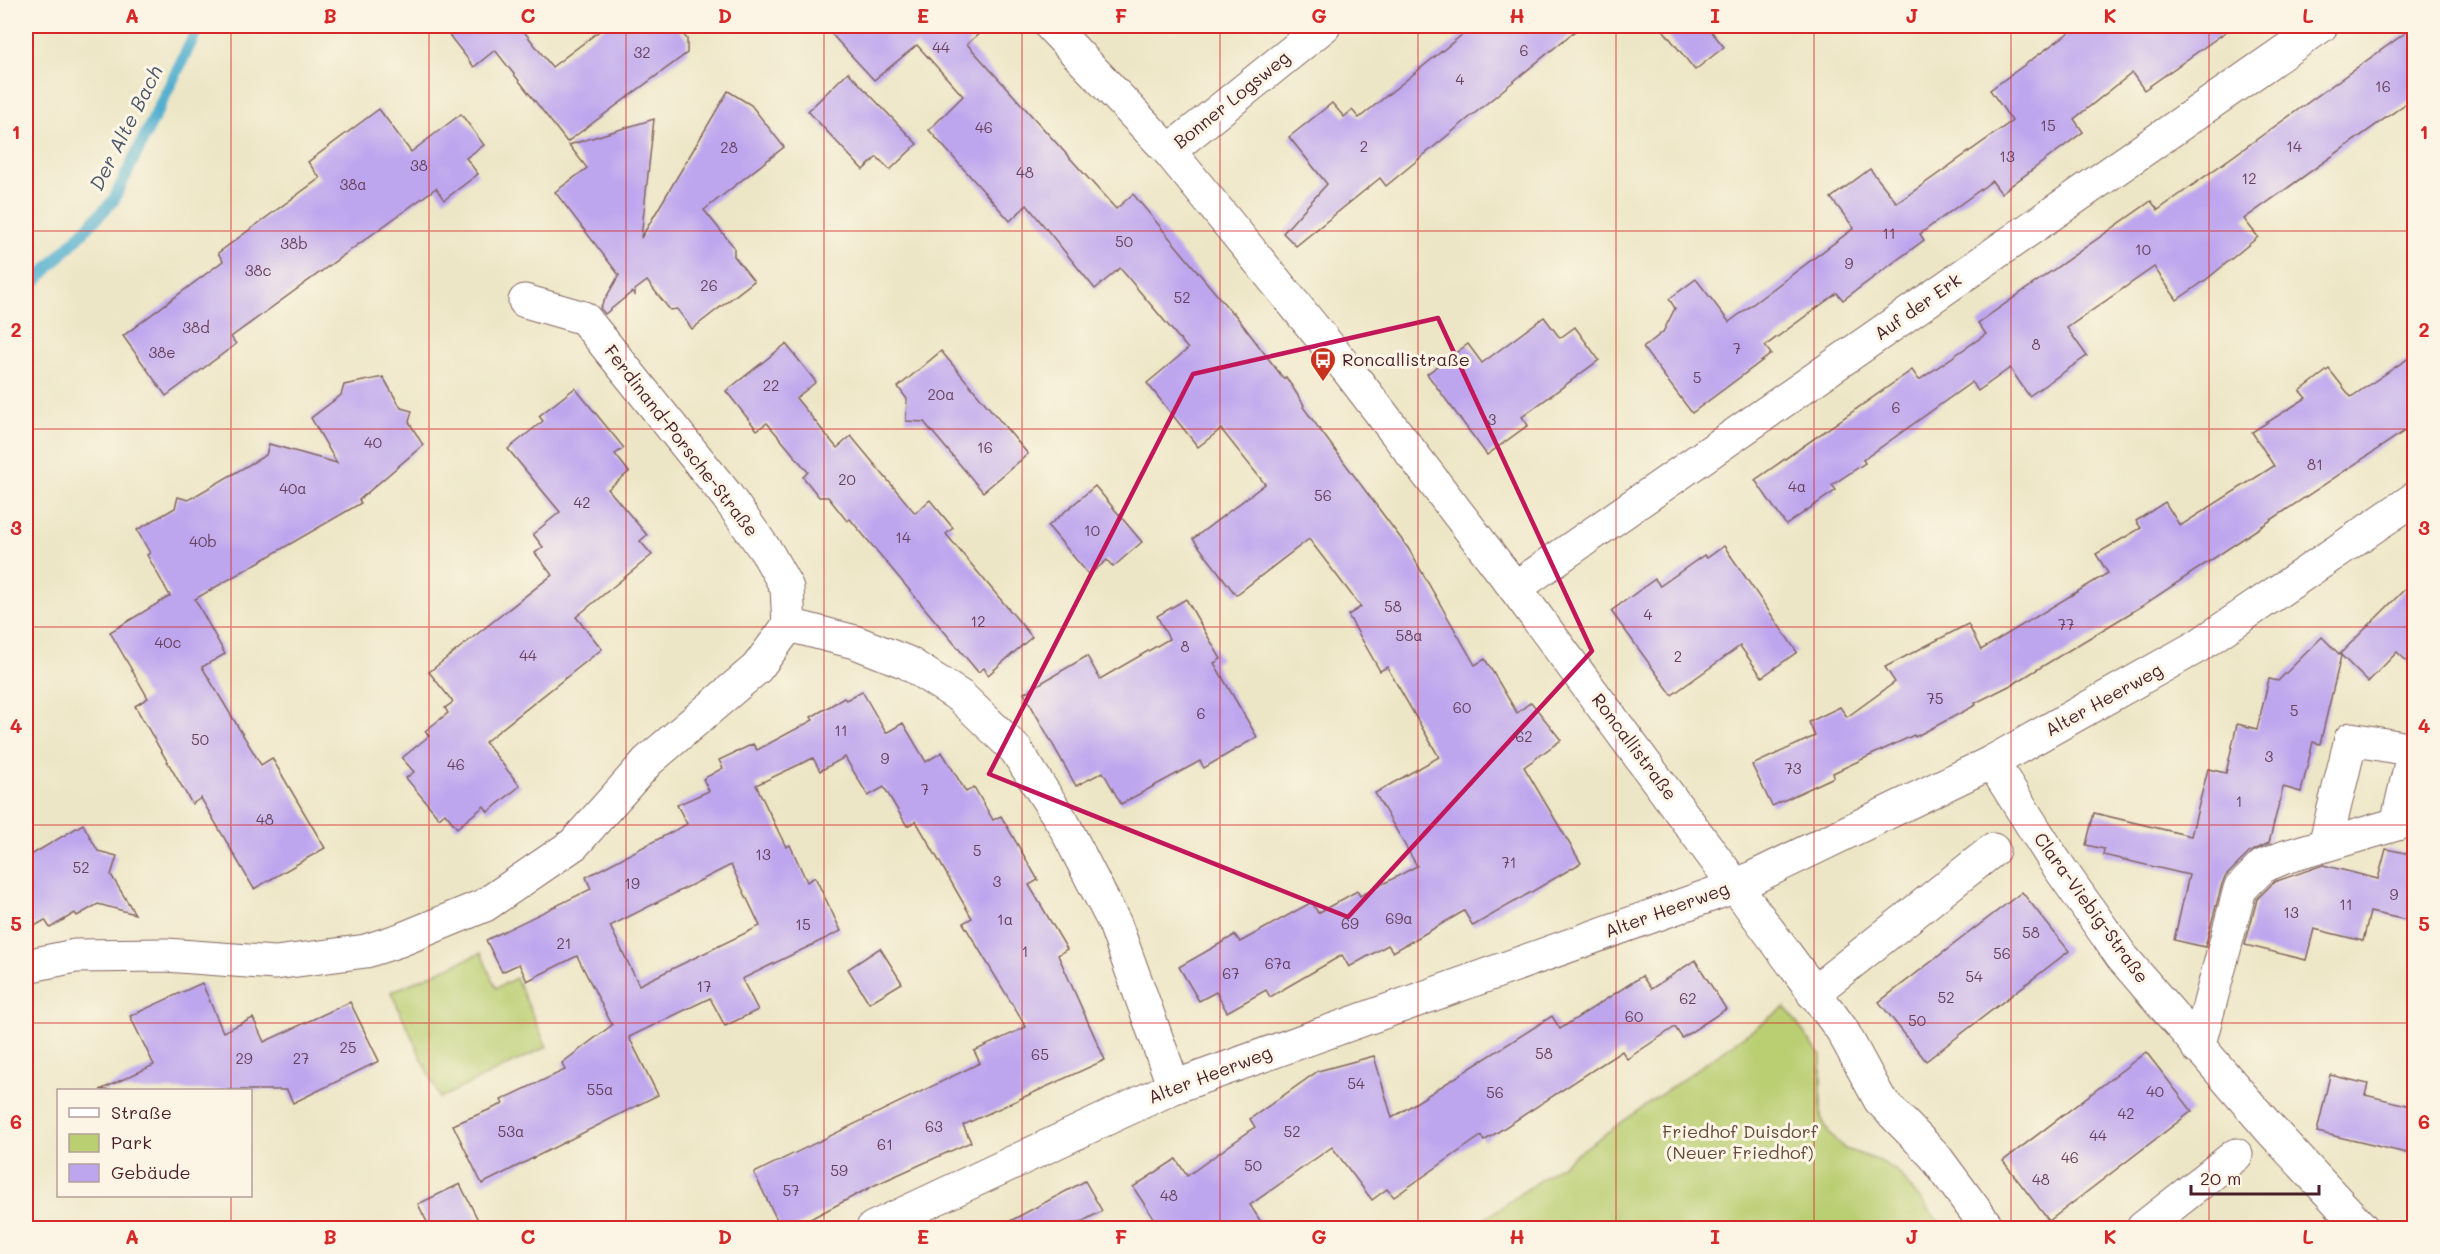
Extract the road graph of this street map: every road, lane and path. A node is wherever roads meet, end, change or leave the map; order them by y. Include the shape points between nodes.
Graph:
1 (1051, 26) edge
2 (1324, 26) edge
3 (2321, 26) edge
4 (1169, 151) junction
5 (525, 301) dead end
6 (2415, 499) edge
7 (1515, 588) junction
8 (789, 625) junction
9 (1992, 762) junction
10 (2325, 845) dead end
11 (1993, 850) dead end
12 (1736, 886) junction
13 (26, 966) edge
14 (1813, 993) junction
15 (2198, 1048) junction
16 (1174, 1086) junction
17 (2236, 1155) dead end
18 (873, 1228) edge
19 (1988, 1228) edge
20 (2143, 1228) edge
21 (2361, 1228) edge

1 - 4 street, Roncallistraße
2 - 4 street, Bonner Logsweg
3 - 7 street, Auf der Erk
4 - 7 street, Roncallistraße via 1348,370
5 - 8 street, Ferdinand-Porsche-Straße via 584,318 727,496 768,554 787,588
6 - 9 street, Alter Heerweg via 2198,646
7 - 12 street, Roncallistraße
8 - 13 street via 757,668 648,761 574,844 485,905 366,951 275,963 166,956 75,956
8 - 16 street via 855,642 908,663 961,697 1016,750 1063,823 1115,924
9 - 12 street, Alter Heerweg
9 - 15 street, Clara-Viebig-Straße via 2122,957
10 - 15 street via 2263,866 2240,889
11 - 14 street
12 - 14 street, Roncallistraße
12 - 16 street, Alter Heerweg
14 - 19 street, Roncallistraße via 1842,1030 1880,1100 1934,1155
15 - 21 street, Clara-Viebig-Straße
16 - 18 street, Alter Heerweg
17 - 20 street

